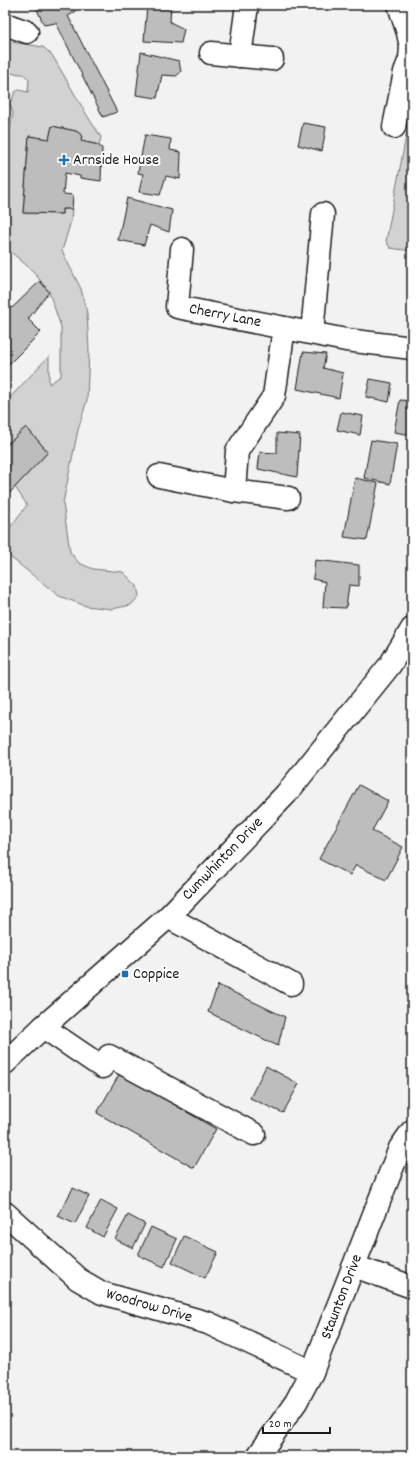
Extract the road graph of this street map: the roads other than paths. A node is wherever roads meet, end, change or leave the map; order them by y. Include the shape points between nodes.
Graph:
1 (247, 5) edge
2 (399, 5) edge
3 (5, 24) edge
4 (27, 32) dead end
5 (212, 53) dead end
6 (240, 56) junction
7 (272, 59) dead end
8 (394, 128) dead end
9 (323, 214) dead end
10 (182, 249) dead end
11 (284, 328) junction
12 (312, 333) junction
13 (412, 348) edge
14 (159, 476) dead end
15 (234, 491) junction
16 (288, 498) dead end
17 (412, 629) edge
18 (168, 917) junction
19 (291, 984) dead end
20 (43, 1027) junction
21 (5, 1063) edge
22 (412, 1130) edge
23 (254, 1134) dead end
24 (5, 1213) edge
25 (354, 1266) junction
26 (412, 1287) edge
27 (312, 1372) junction
28 (258, 1456) edge

1 - 6 street
2 - 8 street via 411,47
3 - 4 street
5 - 6 street
6 - 7 street
9 - 12 street
10 - 11 street, Cherry Lane via 177,307
11 - 12 street, Cherry Lane
11 - 15 street, Cherry Lane via 274,396 237,451
12 - 13 street, Cherry Lane
14 - 15 street
15 - 16 street
17 - 18 street, Cumwhinton Drive via 390,665 286,794
18 - 19 street
18 - 20 street, Cumwhinton Drive
20 - 21 street, Cumwhinton Drive
20 - 23 street via 102,1067 108,1056
22 - 25 street, Staunton Drive via 400,1148
24 - 27 street, Woodrow Drive via 78,1279 102,1294 208,1323
25 - 26 street
25 - 27 street, Staunton Drive
27 - 28 street, Staunton Drive via 296,1402

